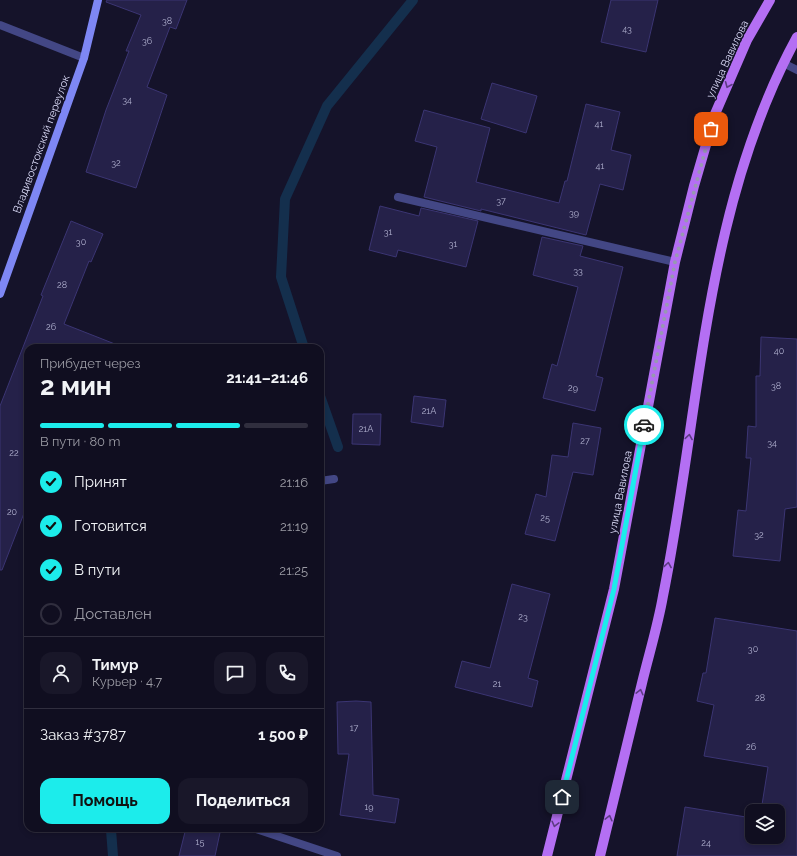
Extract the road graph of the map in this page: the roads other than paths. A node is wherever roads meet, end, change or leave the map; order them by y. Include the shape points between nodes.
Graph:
1 (98, 0) edge
2 (770, 0) edge
3 (0, 25) edge
4 (797, 37) edge
5 (84, 58) junction
6 (783, 63) junction
7 (797, 70) edge
8 (398, 197) dead end
9 (675, 262) junction
10 (0, 294) edge
11 (334, 479) dead end
12 (324, 480) edge
13 (265, 832) edge
14 (337, 856) edge
15 (547, 856) edge
16 (600, 856) edge

1 - 5 street, Владивостокский переулок
2 -> 9 main road, улица Вавилова via 747,40 715,114
3 - 5 street
4 - 6 main road
5 - 10 street, Владивостокский переулок
6 - 7 street
16 -> 6 main road via 663,597 718,262 734,192 756,126
8 - 9 street
9 -> 15 main road, улица Вавилова via 614,589
11 - 12 street
13 - 14 street

